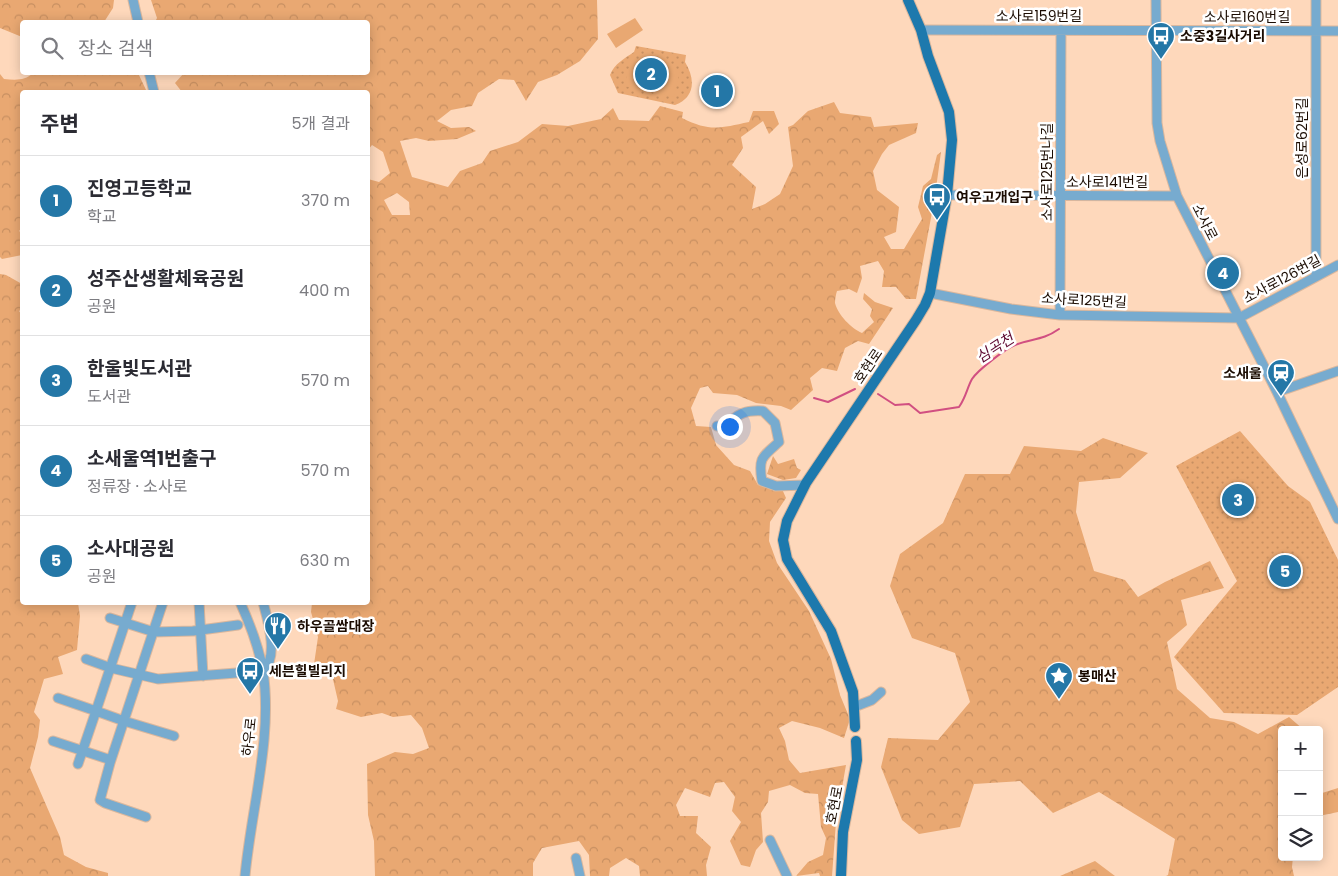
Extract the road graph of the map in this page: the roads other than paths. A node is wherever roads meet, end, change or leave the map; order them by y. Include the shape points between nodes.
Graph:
1 (133, 0) edge
2 (908, 0) edge
3 (1156, 0) edge
4 (1316, 0) edge
5 (138, 20) edge
6 (1156, 29) junction
7 (921, 30) junction
8 (1061, 30) junction
9 (1338, 30) edge
10 (1316, 31) junction
11 (150, 75) edge
12 (154, 90) edge
13 (947, 195) junction
14 (1060, 196) junction
15 (1177, 196) junction
16 (1338, 265) edge
17 (1316, 276) junction
18 (930, 293) junction
19 (1060, 315) junction
20 (1238, 318) junction
21 (1338, 370) edge
22 (1277, 392) junction
23 (717, 426) dead end
24 (805, 484) junction
25 (1338, 519) edge
26 (131, 605) edge
27 (162, 605) edge
28 (199, 605) edge
29 (241, 605) edge
30 (264, 605) edge
31 (110, 618) dead end
32 (126, 623) junction
33 (238, 625) dead end
34 (200, 630) junction
35 (154, 632) junction
36 (86, 659) dead end
37 (111, 668) junction
38 (263, 672) junction
39 (139, 675) junction
40 (203, 676) junction
41 (881, 692) dead end
42 (58, 698) dead end
43 (854, 707) junction
44 (96, 711) junction
45 (124, 722) junction
46 (855, 727) dead end
47 (174, 736) dead end
48 (53, 741) dead end
49 (856, 741) dead end
50 (82, 751) junction
51 (111, 760) junction
52 (78, 764) dead end
53 (146, 817) dead end
54 (770, 840) dead end
55 (576, 858) dead end
56 (245, 876) edge
57 (580, 876) edge
58 (787, 876) edge
59 (841, 876) edge

1 - 5 street
2 - 7 main road, 호현로
3 - 6 street, 소사로
4 - 10 street, 은성로62번길
6 - 8 street, 소사로159번길
6 - 10 street, 소사로160번길
6 - 15 street, 소사로 via 1157,124
7 - 8 street, 소사로159번길
7 - 13 main road, 호현로 via 949,112 952,140
8 - 14 street, 소사로125번나길
9 - 10 street, 소사로160번길
10 - 17 street, 은성로62번길
11 - 12 street
13 - 14 street, 소사로141번길
13 - 18 main road, 호현로
14 - 15 street, 소사로141번길
14 - 19 street, 소사로125번나길
15 - 20 street, 소사로
16 - 17 street, 소사로126번길
17 - 20 street, 소사로126번길
18 - 19 street, 소사로125번길
18 - 24 main road, 호현로 via 916,320
19 - 20 street, 소사로125번길
20 - 22 street, 소사로
21 - 22 street
22 - 25 street, 소사로
23 - 24 street via 726,427 747,410 763,411 775,423 779,442 764,455 760,466 762,481 776,486
24 - 43 main road, 호현로 via 787,521 783,540 787,559 831,631 854,692
26 - 32 street
27 - 35 street
28 - 34 street
29 - 38 street, 하우로
30 - 38 street via 272,647 268,667
31 - 32 street
32 - 35 street
32 - 37 street
33 - 34 street
34 - 35 street
34 - 40 street
35 - 39 street
36 - 37 street
37 - 39 street
37 - 44 street
38 - 40 street
38 - 56 street, 하우로 via 263,741
39 - 40 street via 158,679
39 - 45 street
41 - 43 street via 872,700
42 - 44 street
43 - 46 main road, 호현로
44 - 45 street
44 - 50 street
45 - 47 street
45 - 51 street
48 - 50 street
49 - 59 main road, 호현로 via 857,760 843,832
50 - 51 street
50 - 52 street
51 - 53 street via 100,800
54 - 58 street
55 - 57 street

